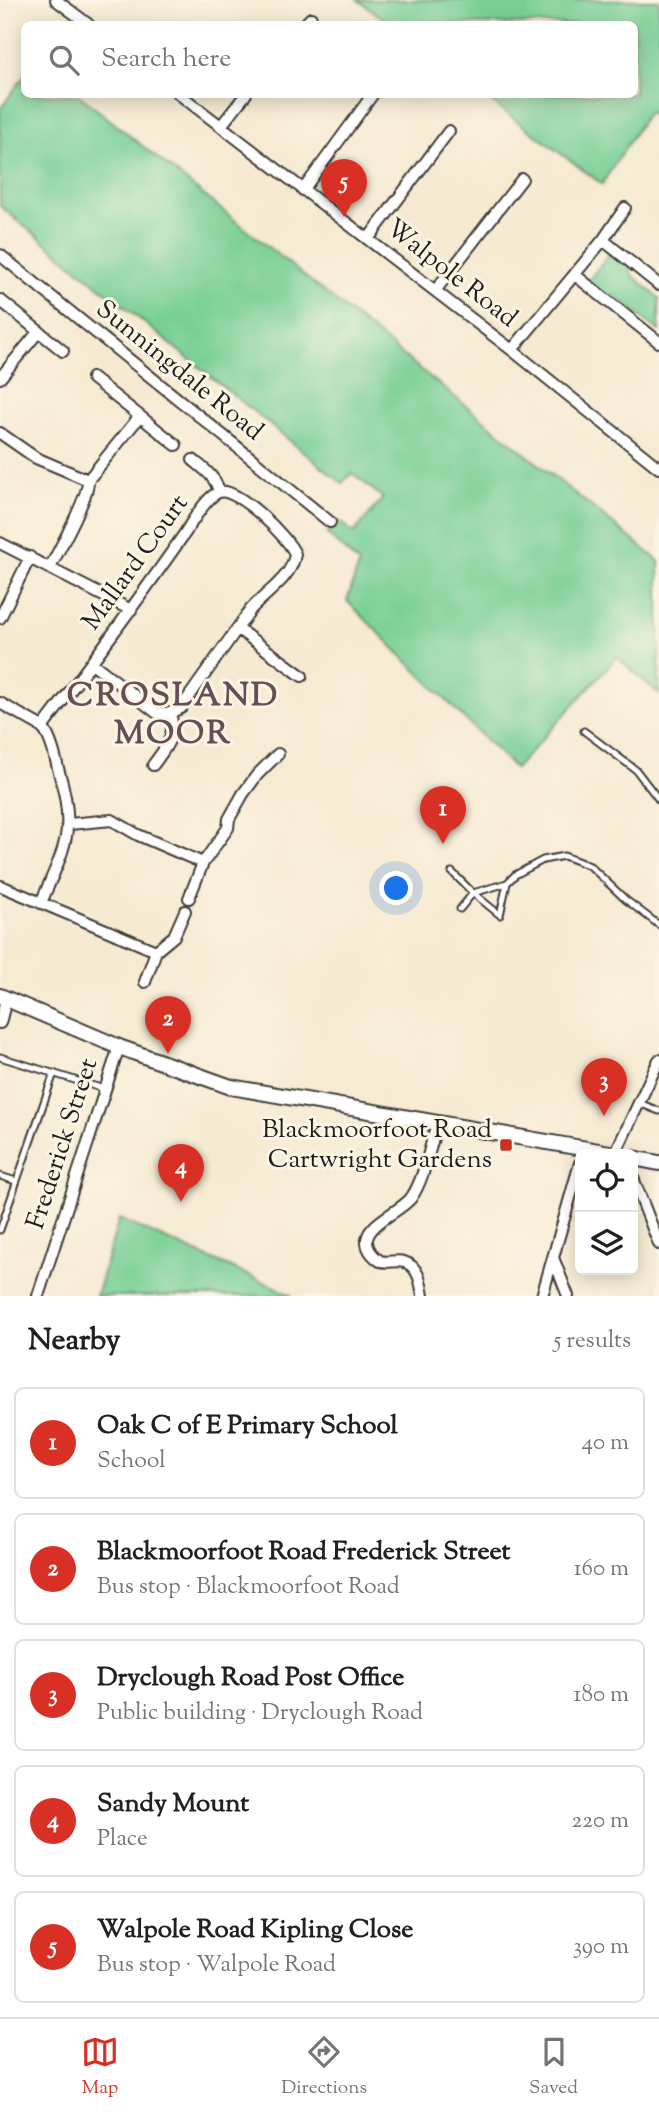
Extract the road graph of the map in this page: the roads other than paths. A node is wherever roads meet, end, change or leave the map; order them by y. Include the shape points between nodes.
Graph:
1 (56, 0) edge
2 (84, 21) edge
3 (184, 98) edge
4 (243, 98) edge
5 (370, 98) edge
6 (221, 126) junction
7 (449, 131) dead end
8 (522, 179) dead end
9 (303, 190) junction
10 (625, 208) dead end
11 (368, 239) junction
12 (603, 240) junction
13 (0, 255) edge
14 (575, 275) junction
15 (659, 285) edge
16 (436, 291) junction
17 (0, 300) edge
18 (39, 331) junction
19 (659, 342) edge
20 (512, 350) junction
21 (63, 351) dead end
22 (0, 378) edge
23 (92, 378) dead end
24 (140, 416) junction
25 (0, 433) edge
26 (176, 445) dead end
27 (193, 460) dead end
28 (659, 468) edge
29 (88, 480) junction
30 (219, 492) junction
31 (330, 522) dead end
32 (0, 543) edge
33 (30, 557) junction
34 (50, 568) junction
35 (131, 610) junction
36 (0, 618) edge
37 (238, 629) junction
38 (92, 663) junction
39 (302, 676) dead end
40 (0, 703) edge
41 (170, 713) junction
42 (42, 728) junction
43 (584, 731) dead end
44 (278, 754) dead end
45 (153, 765) dead end
46 (659, 800) edge
47 (69, 824) junction
48 (203, 863) junction
49 (452, 872) dead end
50 (507, 883) junction
51 (1, 886) edge
52 (472, 893) junction
53 (189, 898) dead end
54 (41, 903) junction
55 (460, 909) dead end
56 (185, 911) dead end
57 (659, 925) edge
58 (156, 951) junction
59 (145, 982) dead end
60 (3, 998) edge
61 (0, 1023) edge
62 (118, 1047) junction
63 (0, 1057) edge
64 (659, 1060) edge
65 (54, 1073) junction
66 (104, 1089) junction
67 (639, 1103) junction
68 (659, 1111) edge
69 (437, 1124) junction
70 (618, 1149) edge
71 (575, 1150) edge
72 (638, 1159) edge
73 (659, 1163) edge
74 (0, 1176) edge
75 (16, 1181) junction
76 (575, 1182) edge
77 (638, 1191) edge
78 (0, 1230) edge
79 (659, 1244) edge
80 (554, 1260) junction
81 (38, 1296) edge
82 (423, 1296) edge
83 (542, 1296) edge
84 (568, 1296) edge

1 - 2 street
3 - 6 street, Walpole Road
4 - 6 street
5 - 9 street
6 - 9 street, Walpole Road
7 - 11 street
8 - 16 street
9 - 11 street, Walpole Road
10 - 12 street
11 - 16 street, Walpole Road
12 - 14 street
12 - 15 street
13 - 31 street, Sunningdale Road
14 - 19 street
14 - 20 street
16 - 20 street, Walpole Road
17 - 18 street
18 - 21 street
18 - 22 street
20 - 28 street, Walpole Road
23 - 24 street
24 - 26 street
24 - 29 street
25 - 29 street via 36,458
27 - 30 street, Mallard Court via 211,475
29 - 34 street
30 - 35 street, Mallard Court via 201,509
30 - 37 street, Mallard Court via 231,494 255,510 291,544 295,554 288,572 264,594
32 - 33 street
33 - 34 street
33 - 36 street
34 - 35 street
35 - 38 street, Mallard Court
37 - 39 street
37 - 41 street, Mallard Court via 181,708
38 - 41 street, Mallard Court via 157,713
38 - 42 street, Mallard Court
40 - 42 street
41 - 45 street via 172,740
42 - 47 street via 67,796
43 - 46 lane via 636,770
44 - 48 street via 243,794 228,828
47 - 48 street via 112,820
47 - 54 street
48 - 53 street
49 - 52 lane
50 - 52 lane
50 - 52 lane via 500,915
50 - 57 lane via 528,867 564,856 590,866
51 - 54 street
52 - 55 lane
54 - 58 street
56 - 58 street via 174,936
58 - 59 street
60 - 61 street
60 - 62 street
62 - 66 street, Frederick Street
62 - 69 street via 231,1087
63 - 65 lane
64 - 67 street
65 - 66 lane
65 - 75 lane
66 - 81 street, Frederick Street
67 - 68 lane
67 - 70 street
69 - 71 street
69 - 82 street via 411,1198 371,1229 367,1238 368,1248 380,1261 412,1266
72 - 73 street
74 - 75 lane
75 - 78 lane
76 - 80 street
77 - 79 street
80 - 83 street
80 - 84 street

